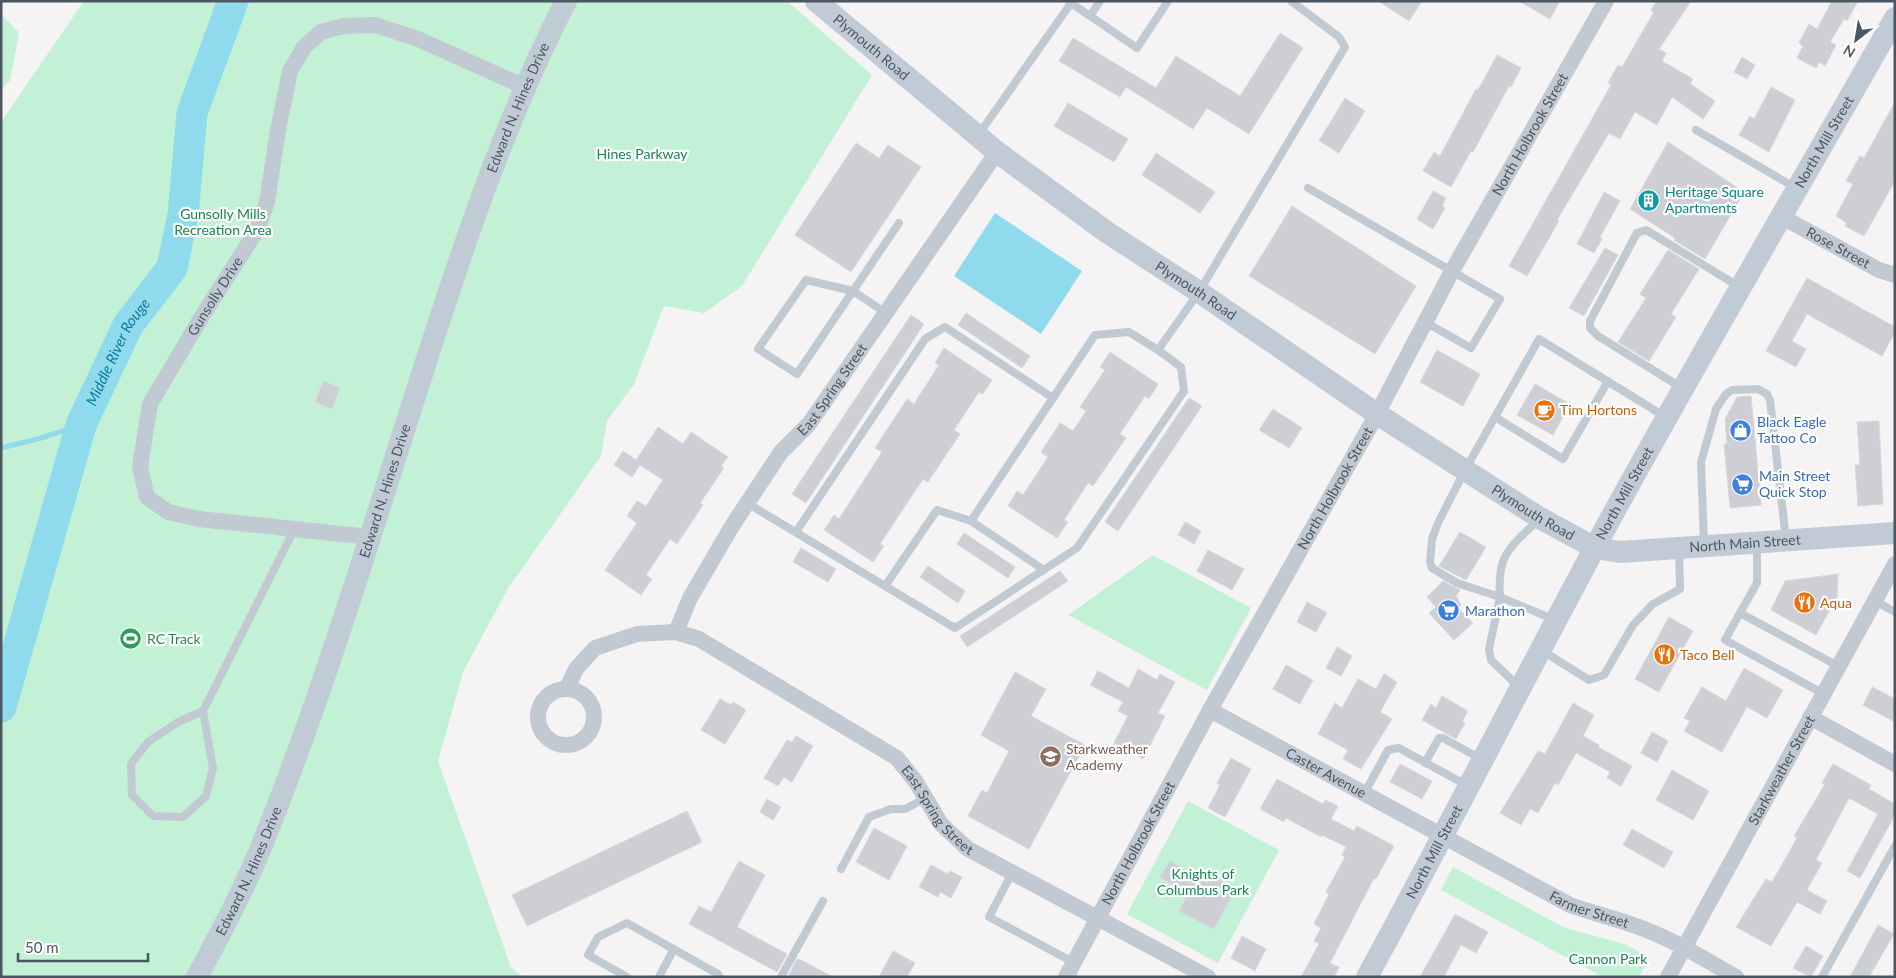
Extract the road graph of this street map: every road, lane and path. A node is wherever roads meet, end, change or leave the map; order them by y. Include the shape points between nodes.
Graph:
1 (566, 1) edge
2 (816, 1) edge
3 (1100, 1) edge
4 (1168, 1) edge
5 (1292, 1) edge
6 (1606, 1) edge
7 (1090, 16) junction
8 (1895, 18) edge
9 (525, 86) junction
10 (1696, 130) dead end
11 (978, 136) junction
12 (997, 152) junction
13 (1308, 188) dead end
14 (1798, 189) junction
15 (1782, 217) junction
16 (898, 222) dead end
17 (1452, 271) junction
18 (1895, 275) edge
19 (1742, 288) junction
20 (852, 291) junction
21 (1199, 292) junction
22 (886, 313) junction
23 (1425, 322) junction
24 (1158, 350) junction
25 (1608, 381) junction
26 (1685, 389) junction
27 (1053, 398) junction
28 (1377, 414) junction
29 (1495, 416) junction
30 (1668, 418) junction
31 (1465, 470) junction
32 (747, 503) junction
33 (1540, 518) junction
34 (971, 521) junction
35 (294, 530) junction
36 (796, 532) junction
37 (1895, 533) edge
38 (370, 537) junction
39 (1786, 542) junction
40 (1757, 544) junction
41 (1595, 548) junction
42 (1705, 548) junction
43 (1678, 549) junction
44 (1895, 564) edge
45 (1044, 570) junction
46 (886, 586) junction
47 (1500, 597) junction
48 (1874, 601) junction
49 (1895, 612) edge
50 (1740, 613) junction
51 (1556, 620) junction
52 (676, 632) junction
53 (1540, 650) junction
54 (1838, 666) junction
55 (568, 688) dead end
56 (1520, 688) junction
57 (1824, 694) junction
58 (1210, 710) junction
59 (203, 711) junction
60 (1810, 717) junction
61 (1484, 760) junction
62 (1425, 763) junction
63 (1895, 764) edge
64 (1470, 787) junction
65 (1364, 794) junction
66 (926, 798) junction
67 (1444, 836) junction
68 (1895, 846) edge
69 (841, 868) dead end
70 (1013, 873) junction
71 (823, 901) dead end
72 (1097, 918) junction
73 (1684, 948) junction
74 (674, 949) junction
75 (1069, 970) edge
76 (197, 977) edge
77 (627, 977) edge
78 (659, 977) edge
79 (719, 977) edge
80 (782, 977) edge
81 (1208, 977) edge
82 (1367, 977) edge
83 (1668, 977) edge
84 (1736, 977) edge
85 (1822, 977) edge

1 - 9 street, Edward N. Hines Drive
2 - 11 street, Plymouth Road
3 - 7 lane
4 - 7 lane via 1137,48
5 - 21 lane via 1339,37 1345,47
6 - 17 street, North Holbrook Street
7 - 11 lane via 1071,3
8 - 14 street, North Mill Street
9 - 35 street, Gunsolly Drive via 418,38 375,25 343,26 321,32 304,47 290,71 267,202 257,230 150,404 140,467 147,496 168,512 199,520
9 - 38 street, Edward N. Hines Drive via 500,145
10 - 14 lane
11 - 12 street, Plymouth Road
12 - 21 street, Plymouth Road via 1108,233
12 - 22 street, East Spring Street
13 - 17 lane
14 - 15 street, North Mill Street
15 - 18 street, Rose Street via 1879,270
15 - 19 street, North Mill Street
16 - 20 lane
17 - 23 street, North Holbrook Street
17 - 23 lane via 1500,298 1471,348
19 - 26 street, North Mill Street
19 - 26 lane via 1646,230 1637,234 1629,248 1590,321 1590,328
20 - 20 lane via 797,374 758,348 806,280
20 - 22 lane
21 - 24 lane
21 - 28 street, Plymouth Road
22 - 32 street, East Spring Street via 809,424 782,452
23 - 28 street, North Holbrook Street
24 - 27 lane via 1129,332 1096,335
24 - 45 lane via 1181,367 1184,391 1077,548
25 - 29 lane via 1539,339
25 - 29 lane via 1563,459
25 - 30 lane
26 - 30 street, North Mill Street
27 - 34 lane
27 - 36 lane via 945,327 925,340
28 - 31 street, Plymouth Road
28 - 58 street, North Holbrook Street
29 - 31 lane
30 - 41 street, North Mill Street
31 - 33 street, Plymouth Road
31 - 47 lane via 1432,539 1430,562 1432,568 1457,583
32 - 36 lane
32 - 52 street, East Spring Street via 690,598
33 - 41 street, Plymouth Road
33 - 47 lane via 1507,551 1501,562 1498,575
34 - 45 lane
34 - 46 lane via 937,510
35 - 38 street, Gunsolly Drive
35 - 59 lane
36 - 46 lane
37 - 39 street, North Main Street
38 - 76 street, Edward N. Hines Drive via 264,842
39 - 40 street, North Main Street
39 - 42 lane via 1770,400 1758,389 1732,390 1716,409 1701,462
40 - 42 street, North Main Street
40 - 50 lane via 1757,583
41 - 43 street, North Main Street via 1620,552
41 - 51 street, North Mill Street
42 - 43 street, North Main Street
43 - 53 lane via 1680,589 1654,604 1633,624 1604,675 1588,680
44 - 48 street, Starkweather Street
45 - 46 lane via 955,628
47 - 51 lane
47 - 56 lane via 1489,649 1491,660
48 - 49 lane
48 - 54 street, Starkweather Street
50 - 54 lane
50 - 57 lane via 1725,640
51 - 53 street, North Mill Street
52 - 55 street, East Spring Street via 637,634 595,648 576,669
52 - 66 street, East Spring Street via 699,639 897,758
53 - 56 street, North Mill Street
54 - 57 street, Starkweather Street
56 - 61 street, North Mill Street
57 - 60 street, Starkweather Street
58 - 65 street, Caster Avenue
58 - 72 street, North Holbrook Street
59 - 59 lane via 178,722 148,742 131,764 132,794 153,816 183,817 206,796 213,768
60 - 63 street
60 - 73 street, Starkweather Street
61 - 62 lane via 1439,738
61 - 64 street, North Mill Street
62 - 64 lane
62 - 65 lane via 1399,748 1388,750
64 - 67 street, North Mill Street
65 - 67 street, Caster Avenue
66 - 69 lane via 904,809 891,809 869,817
66 - 70 street, East Spring Street via 940,824 968,849
67 - 73 street, Farmer Street via 1570,905 1637,926
67 - 82 street, North Mill Street
68 - 85 lane
70 - 72 street, East Spring Street
70 - 75 lane via 989,917
71 - 80 lane
72 - 75 street, North Holbrook Street
72 - 81 street, East Spring Street
73 - 83 street, Starkweather Street
73 - 84 street, Farmer Street
74 - 77 lane via 627,923 598,938 588,955
74 - 78 lane
74 - 79 lane

